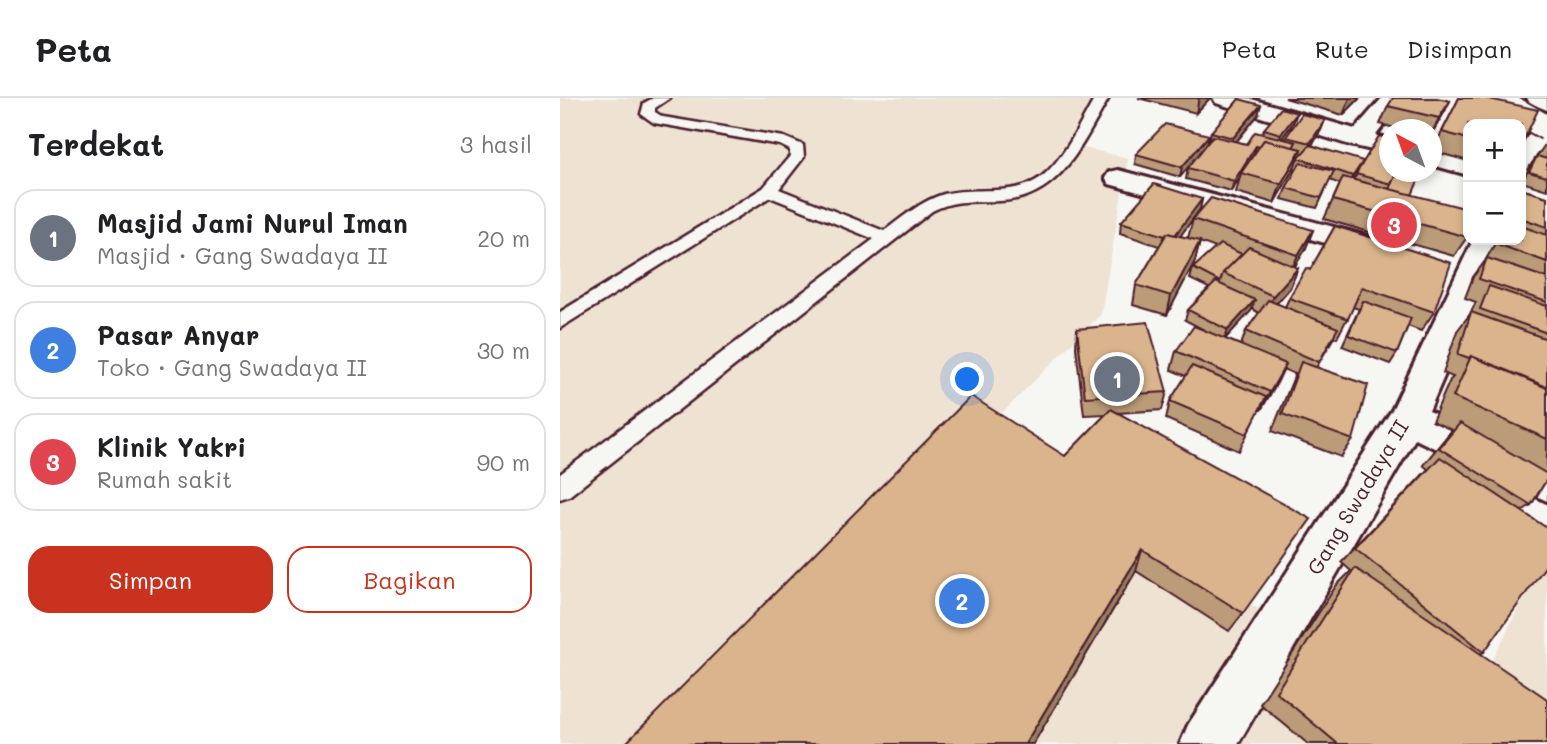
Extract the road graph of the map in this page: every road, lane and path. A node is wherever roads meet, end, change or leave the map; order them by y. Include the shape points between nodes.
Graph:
1 (663, 98) edge
2 (1101, 98) edge
3 (1224, 98) edge
4 (1394, 98) edge
5 (1495, 98) edge
6 (1538, 98) edge
7 (1547, 103) edge
8 (1547, 126) edge
9 (1359, 140) junction
10 (1379, 145) edge
11 (1442, 160) edge
12 (1526, 160) edge
13 (1463, 166) edge
14 (1118, 178) dead end
15 (769, 191) junction
16 (886, 239) junction
17 (1406, 256) edge
18 (1475, 266) edge
19 (560, 321) edge
20 (1407, 418) junction
21 (1547, 483) edge
22 (560, 488) edge
23 (1207, 744) edge

1 - 15 lane via 649,106 648,114 659,120 784,141 798,148 797,157
2 - 16 lane via 1053,175 1006,196 966,194 942,199
3 - 9 main road
4 - 9 main road
5 - 8 main road, bridge
6 - 7 main road
8 - 12 main road
9 - 10 main road
11 - 13 main road
14 - 17 main road
15 - 16 lane
15 - 19 lane
16 - 22 lane
18 - 20 main road, Gang Swadaya II
20 - 21 main road
20 - 23 main road, Gang Swadaya II

